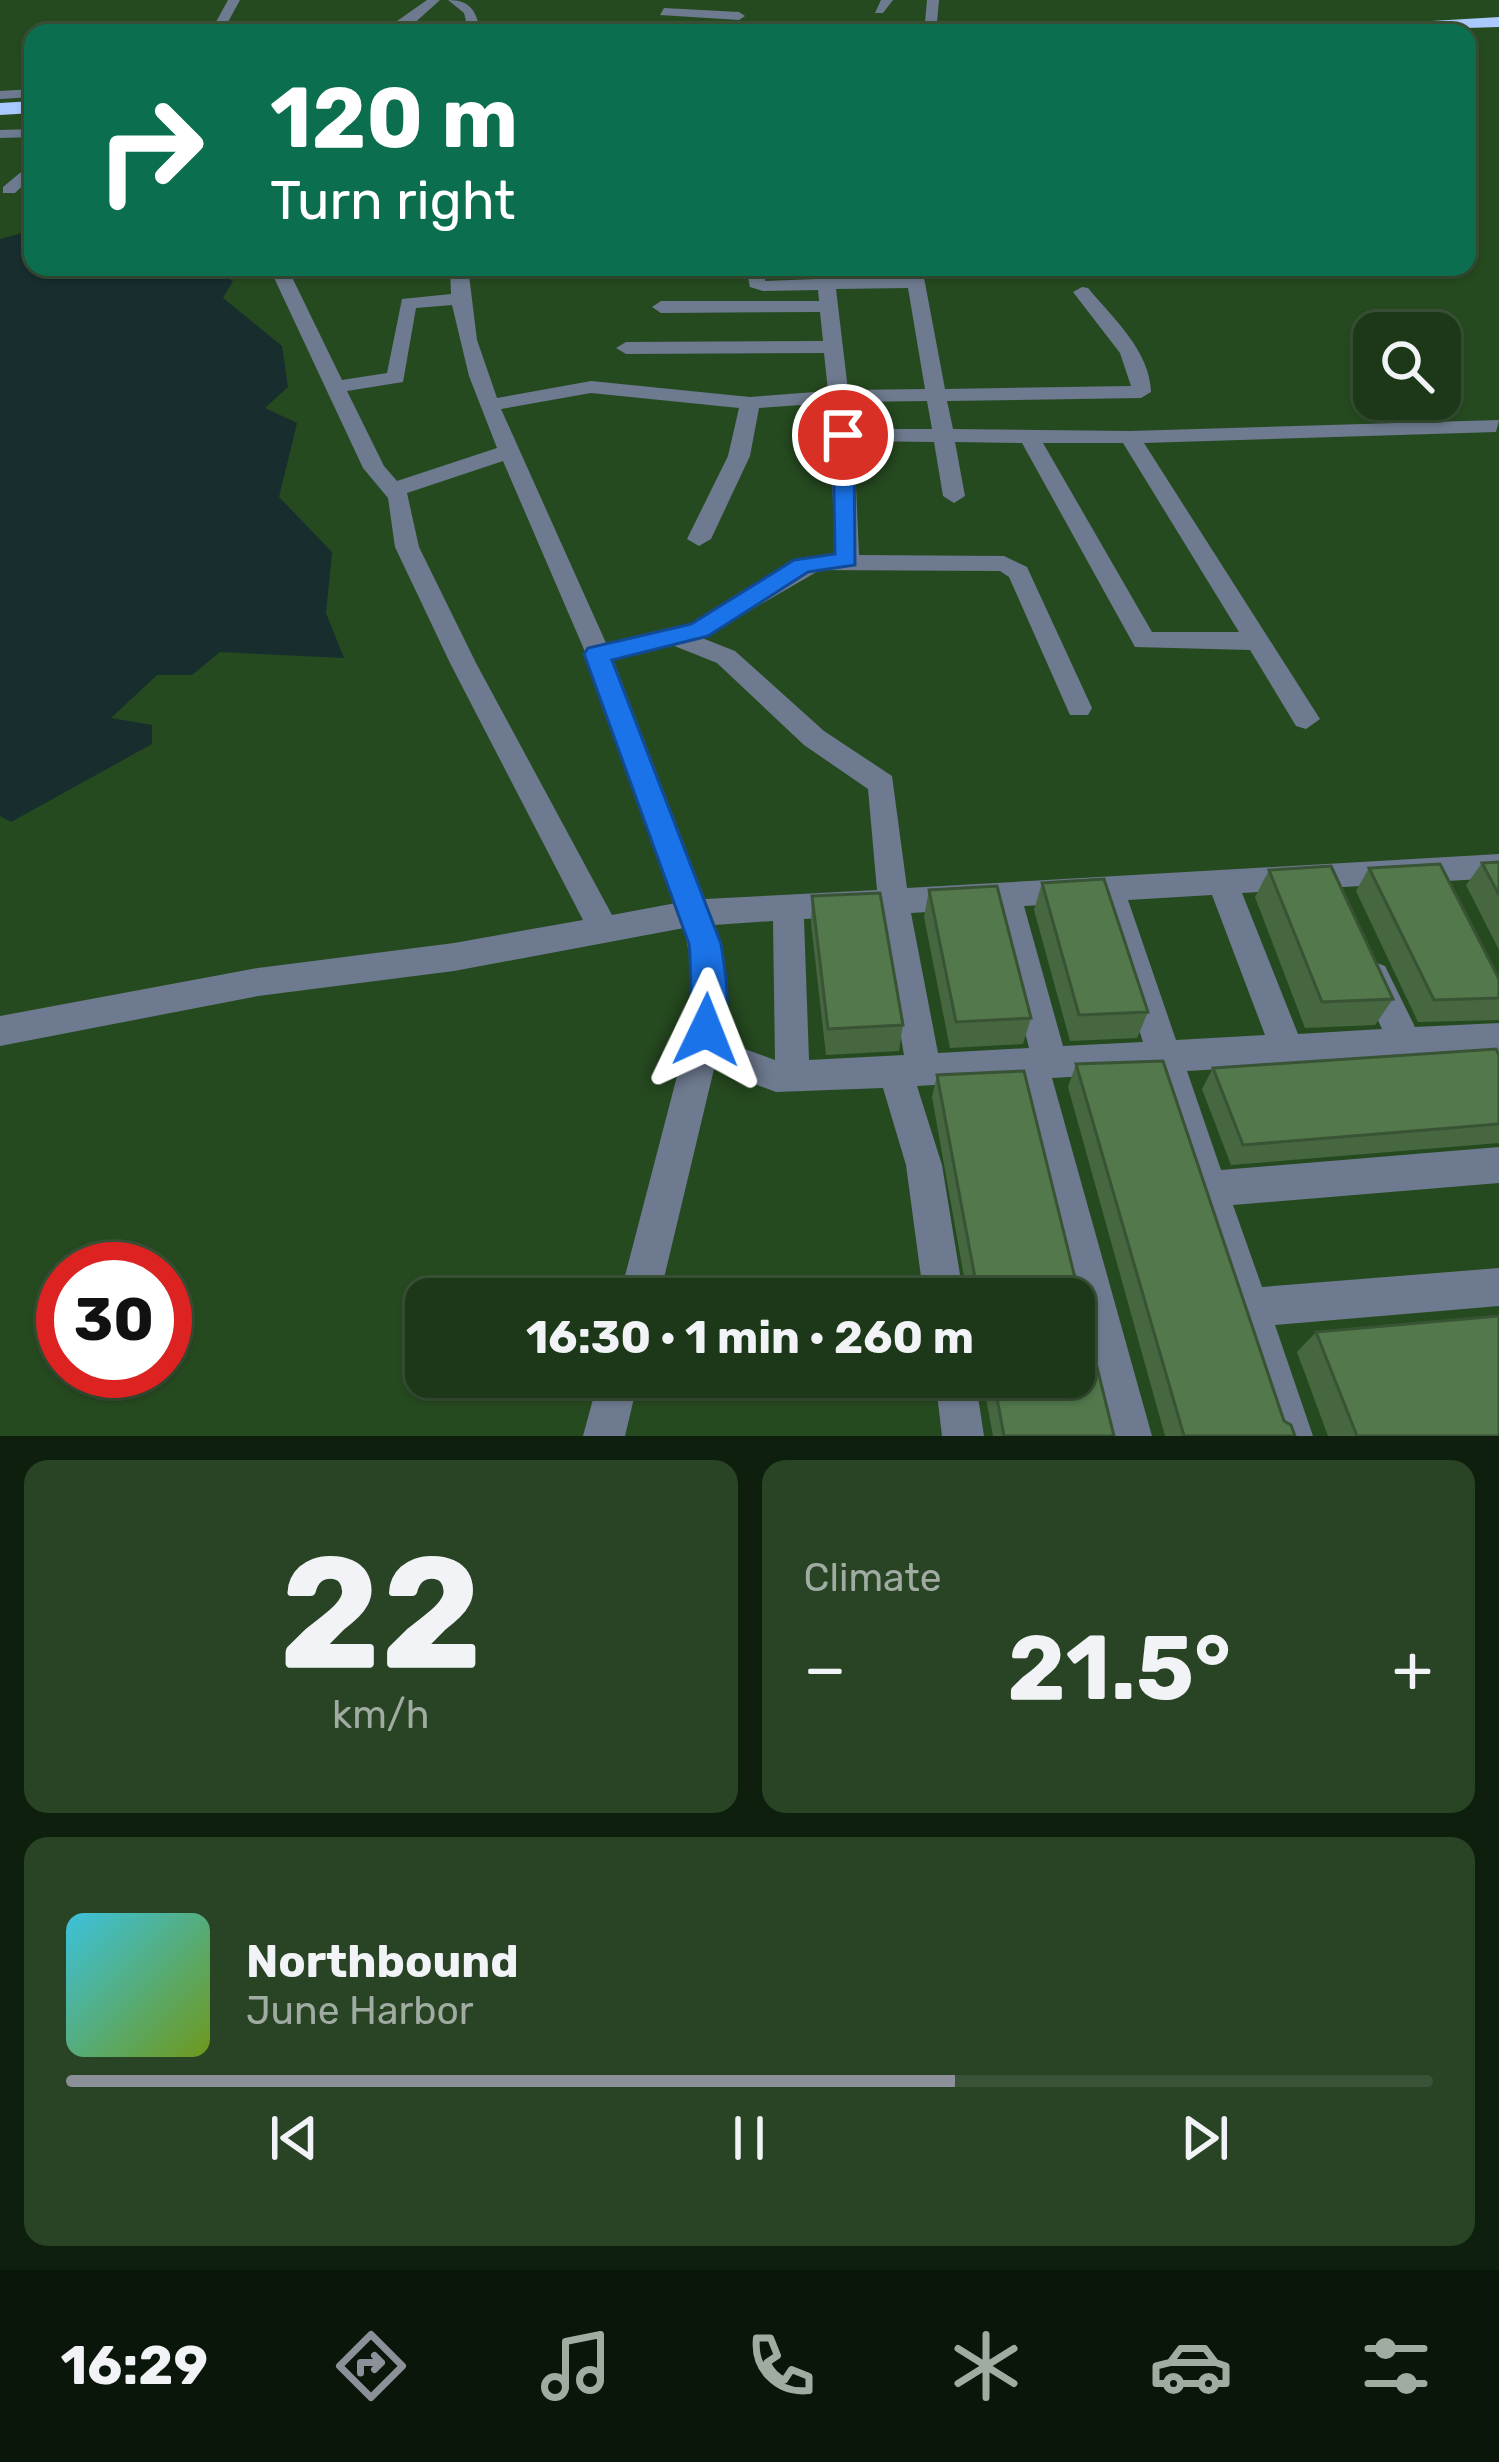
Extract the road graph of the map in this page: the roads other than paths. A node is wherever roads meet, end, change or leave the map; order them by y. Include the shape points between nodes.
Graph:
1 (434, 0) edge
2 (452, 0) edge
3 (664, 12) dead end
4 (714, 15) junction
5 (739, 16) dead end
6 (1499, 22) edge
7 (406, 24) edge
8 (425, 24) edge
9 (473, 24) edge
10 (715, 24) edge
11 (1465, 24) edge
12 (24, 176) edge
13 (9, 190) dead end
14 (282, 276) edge
15 (459, 276) edge
16 (756, 276) edge
17 (906, 276) edge
18 (914, 276) edge
19 (826, 286) edge
20 (1082, 292) dead end
21 (459, 299) junction
22 (661, 307) dead end
23 (833, 347) junction
24 (626, 348) dead end
25 (334, 387) junction
26 (935, 395) junction
27 (839, 396) junction
28 (750, 403) junction
29 (492, 405) junction
30 (1496, 426) edge
31 (843, 435) junction
32 (943, 436) junction
33 (1029, 436) junction
34 (1130, 437) junction
35 (510, 451) junction
36 (393, 490) junction
37 (954, 496) dead end
38 (698, 538) dead end
39 (847, 560) junction
40 (677, 637) junction
41 (1257, 640) junction
42 (597, 654) junction
43 (1079, 708) dead end
44 (1306, 719) dead end
45 (1499, 866) edge
46 (1437, 869) junction
47 (1328, 874) junction
48 (1222, 880) junction
49 (1108, 886) junction
50 (1005, 893) junction
51 (893, 900) junction
52 (788, 906) junction
53 (1458, 910) edge
54 (694, 913) junction
55 (605, 931) junction
56 (0, 1031) edge
57 (1405, 1043) junction
58 (1494, 1048) edge
59 (702, 1049) junction
60 (1287, 1049) junction
61 (1163, 1056) junction
62 (1041, 1063) junction
63 (909, 1071) junction
64 (792, 1076) junction
65 (1499, 1166) edge
66 (1208, 1189) junction
67 (644, 1278) edge
68 (941, 1278) edge
69 (1499, 1287) edge
70 (1249, 1308) junction
71 (614, 1398) edge
72 (958, 1398) edge
73 (604, 1436) edge
74 (963, 1436) edge
75 (1131, 1436) edge
76 (1292, 1436) edge

1 - 7 street
2 - 8 street
2 - 9 street via 470,11
3 - 4 street
4 - 5 street
4 - 10 street
6 - 11 highway
12 - 13 street
14 - 25 street
15 - 21 street
16 - 19 street via 763,286
17 - 19 street
18 - 26 street
19 - 22 street
19 - 23 street
20 - 26 street via 1130,356 1141,392
21 - 25 street via 409,303 396,378
21 - 29 street
23 - 24 street
23 - 27 street
25 - 36 street
26 - 27 street
26 - 32 street
27 - 28 street
27 - 31 street
28 - 29 street via 591,387
28 - 38 street via 739,456
29 - 35 street
30 - 34 street
31 - 32 street
31 - 39 street
32 - 33 street
32 - 37 street
33 - 34 street
33 - 41 street via 1144,641
34 - 41 street
35 - 36 street
35 - 42 street
36 - 55 street via 407,547
39 - 40 street via 802,566 713,624
39 - 43 street via 1014,567
40 - 42 street
40 - 51 street via 725,657 814,738 882,784
41 - 44 street
42 - 54 street
45 - 46 street
46 - 47 street
46 - 53 street
47 - 48 street
47 - 57 street
48 - 49 street
48 - 60 street
49 - 50 street
49 - 61 street
50 - 51 street
50 - 62 street
51 - 52 street
51 - 63 street
52 - 54 street
52 - 64 street
54 - 55 street
54 - 59 street via 712,989
55 - 56 street via 258,982
57 - 58 street
57 - 60 street
59 - 64 street
59 - 67 street
60 - 61 street
61 - 62 street
61 - 66 street
62 - 63 street
62 - 75 street
63 - 64 street
63 - 68 street
65 - 66 street
66 - 70 street
69 - 70 street
70 - 76 street
71 - 73 street
72 - 74 street

